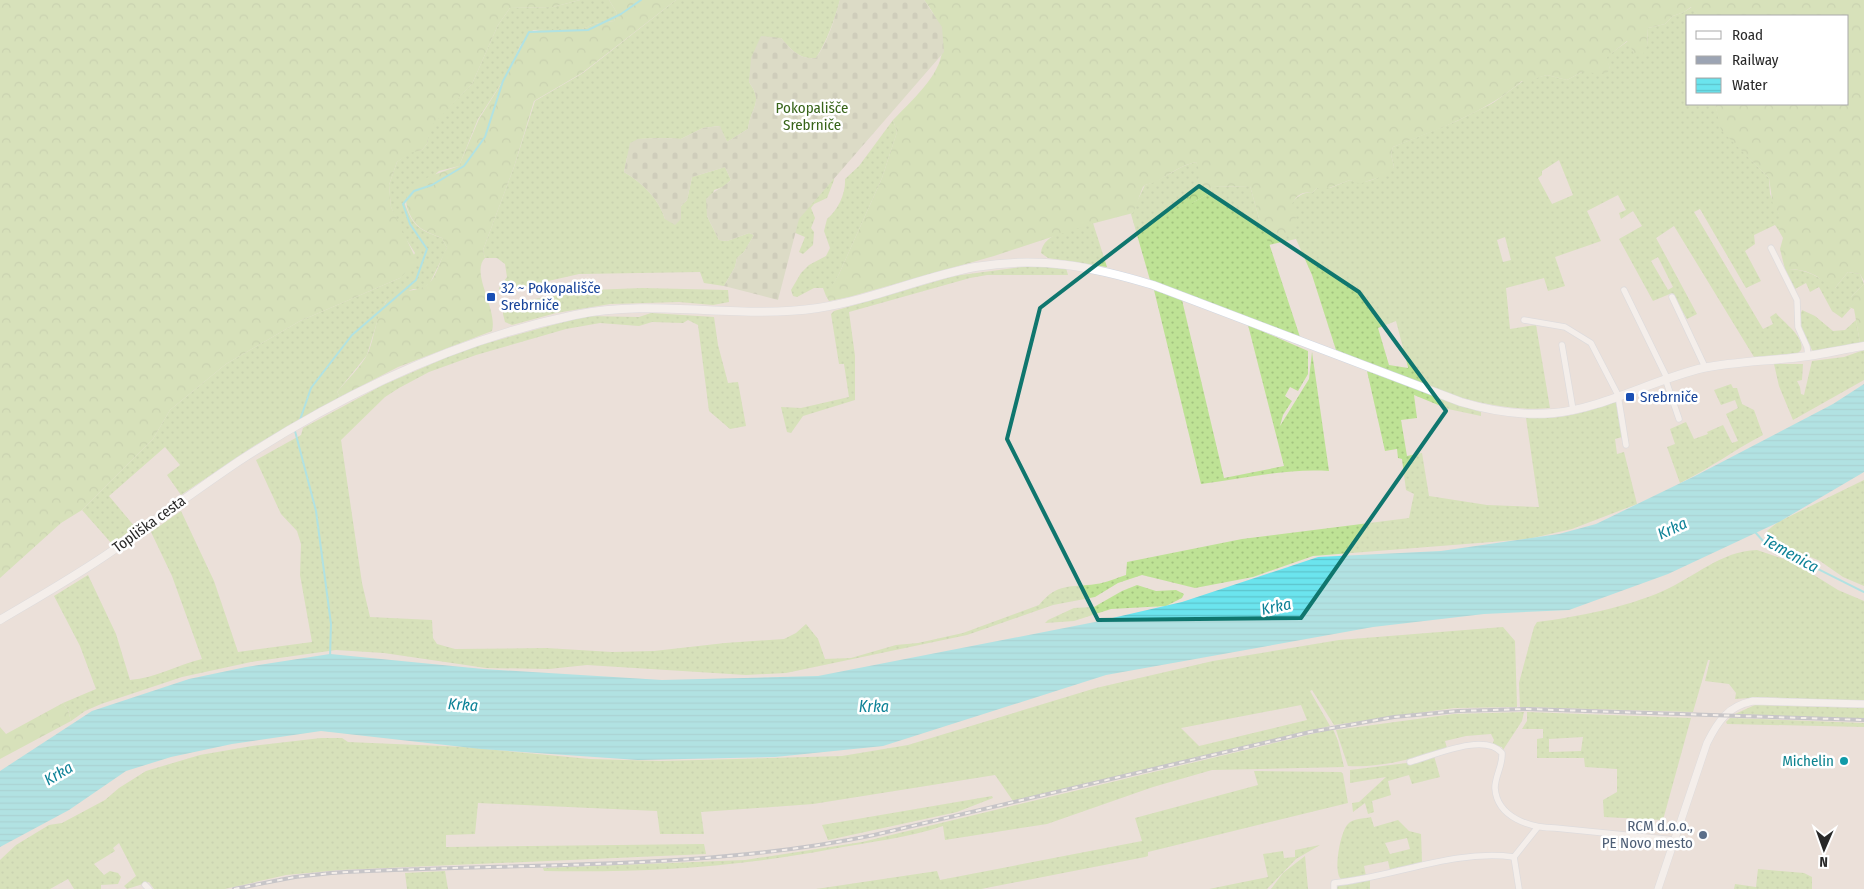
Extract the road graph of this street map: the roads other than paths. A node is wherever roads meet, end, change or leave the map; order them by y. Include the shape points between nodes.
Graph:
1 (1771, 248) dead end
2 (1624, 290) dead end
3 (1672, 298) dead end
4 (1524, 320) dead end
5 (1562, 345) dead end
6 (1864, 346) edge
7 (1808, 356) junction
8 (1706, 367) junction
9 (1666, 378) junction
10 (1618, 395) junction
11 (1573, 410) junction
12 (1679, 419) dead end
13 (1626, 445) dead end
14 (0, 620) edge
15 (1864, 704) edge
16 (1410, 762) dead end
17 (1537, 828) junction
18 (1675, 840) junction
19 (1514, 857) junction
20 (1334, 889) edge
21 (1519, 889) edge
22 (1658, 889) edge

1 - 7 street via 1797,300 1798,327
2 - 9 street
3 - 8 street
4 - 10 street via 1565,327 1591,343
5 - 11 street
6 - 7 main road, Topliška cesta
7 - 8 main road, Topliška cesta
8 - 9 main road, Topliška cesta
9 - 10 main road, Topliška cesta
9 - 12 street
10 - 11 main road, Topliška cesta
10 - 13 street
11 - 14 main road, Topliška cesta via 1545,413 1490,410 1461,402 1153,285 1103,270 1039,261 974,268 815,308 768,312 642,307 599,310 500,334 440,355 361,390 243,459 110,552
15 - 18 street via 1753,701 1729,710 1708,742
16 - 17 street via 1468,745 1498,749 1503,758 1495,788 1501,806 1517,819
17 - 18 street
17 - 19 street
18 - 22 street
19 - 20 street via 1488,854 1426,863 1334,883
19 - 21 street

